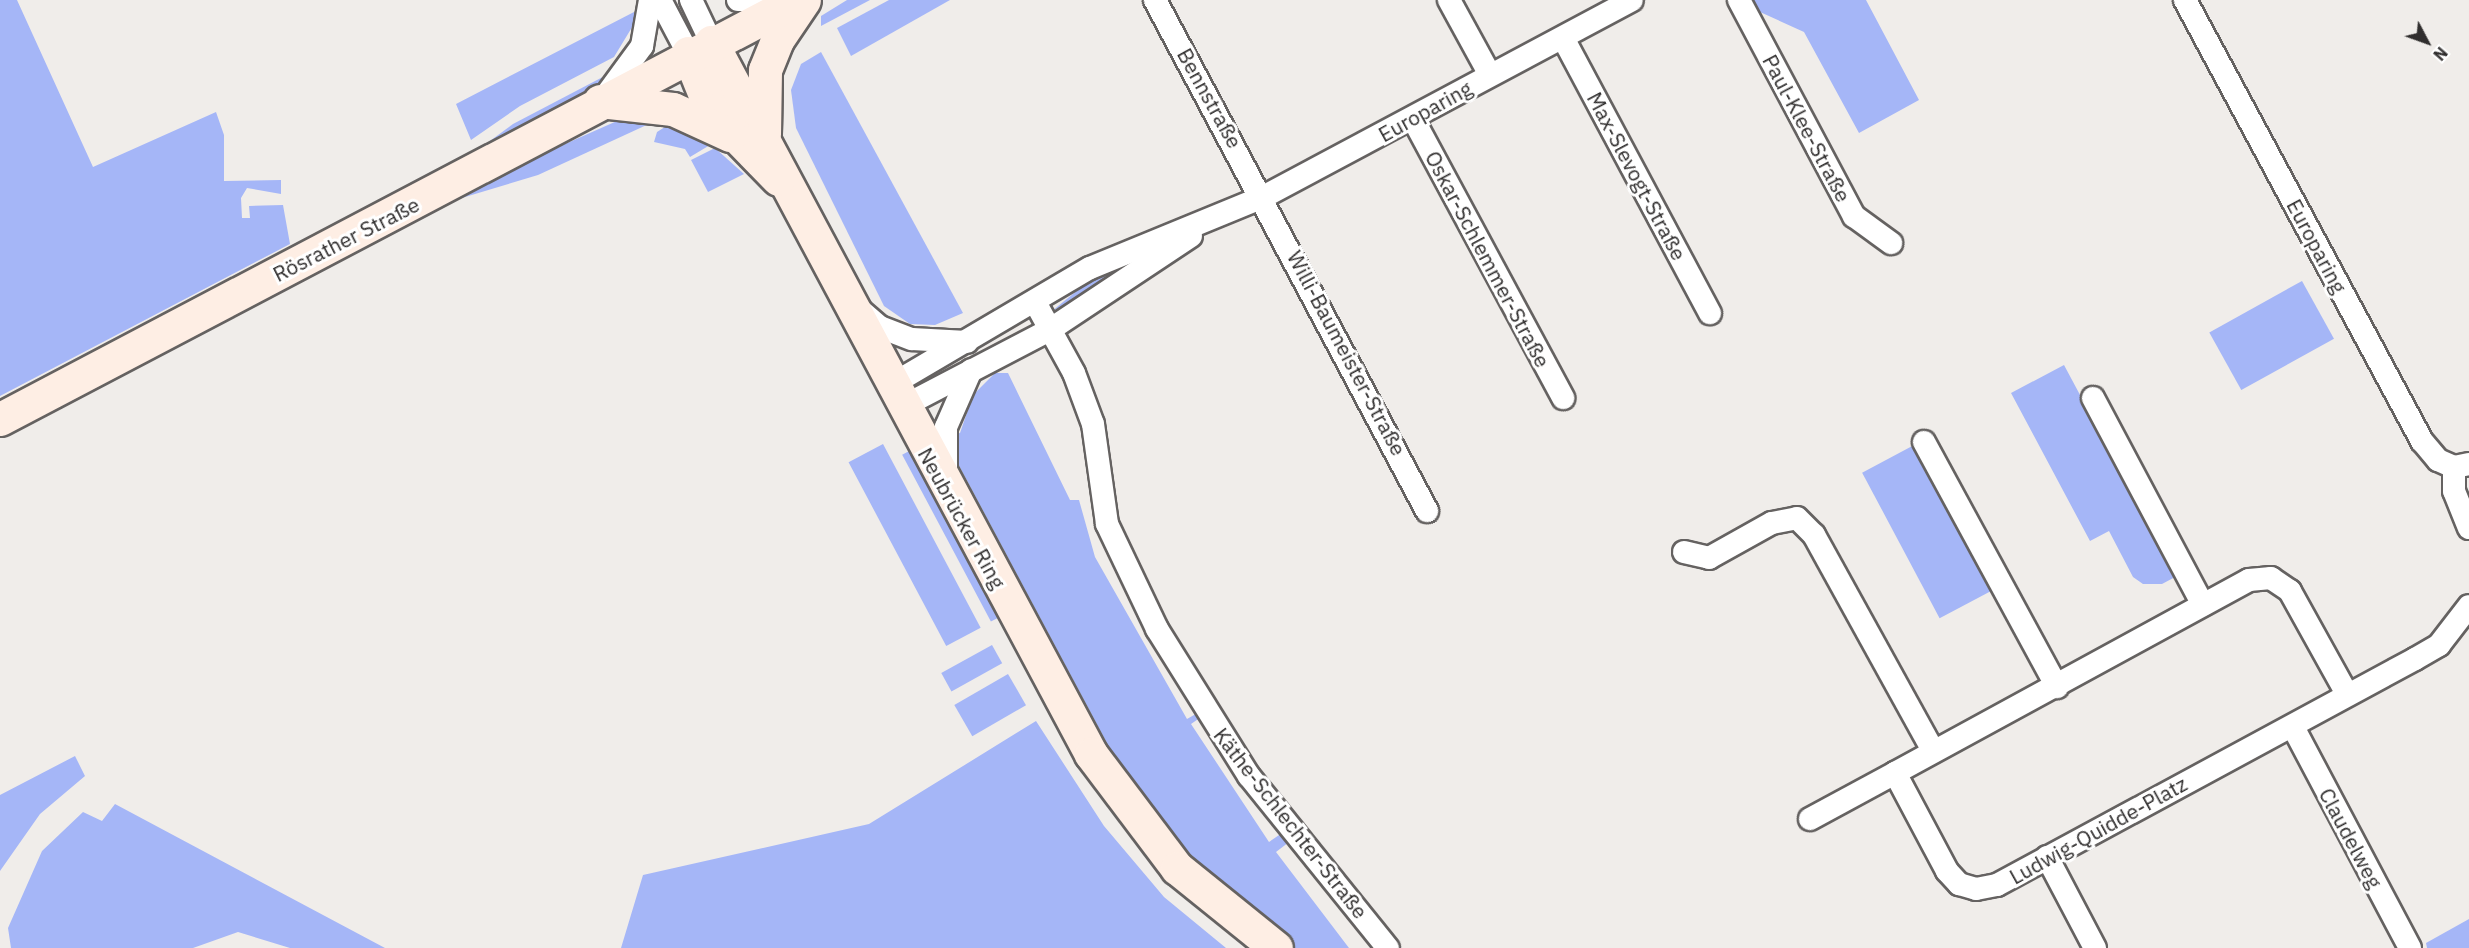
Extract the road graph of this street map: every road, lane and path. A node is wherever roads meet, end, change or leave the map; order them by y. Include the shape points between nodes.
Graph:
1 (650, 0) edge
2 (660, 0) edge
3 (692, 0) edge
4 (738, 0) edge
5 (767, 0) edge
6 (797, 0) edge
7 (804, 0) edge
8 (1155, 0) edge
9 (1449, 0) edge
10 (1632, 0) edge
11 (1739, 0) edge
12 (2185, 0) edge
13 (1563, 38) junction
14 (700, 47) junction
15 (1490, 75) junction
16 (600, 101) junction
17 (1413, 119) junction
18 (749, 136) junction
19 (1263, 197) junction
20 (1217, 218) junction
21 (1891, 243) dead end
22 (848, 300) junction
23 (1035, 302) junction
24 (1710, 313) dead end
25 (1051, 328) junction
26 (969, 342) junction
27 (971, 370) junction
28 (896, 396) junction
29 (1563, 398) dead end
30 (2093, 398) dead end
31 (0, 419) edge
32 (1924, 442) dead end
33 (2461, 466) edge
34 (947, 491) junction
35 (1427, 511) dead end
36 (2469, 528) edge
37 (1684, 552) dead end
38 (2203, 605) junction
39 (2469, 606) edge
40 (2056, 687) junction
41 (2347, 694) junction
42 (2292, 727) junction
43 (1933, 751) junction
44 (1894, 773) junction
45 (1810, 819) dead end
46 (2048, 857) junction
47 (1276, 948) edge
48 (1388, 948) edge
49 (2095, 948) edge
50 (2410, 948) edge

1 - 16 street via 648,25 632,66
2 - 14 street
3 - 14 street
4 - 5 street
6 - 14 main road, Rösrather Straße
7 - 18 main road via 777,40 765,70
8 - 19 street, Bennstraße
9 - 15 street
10 - 13 street, Europaring
11 - 21 street, Paul-Klee-Straße via 1854,216
12 - 33 street, Europaring via 2422,441 2438,460
13 - 15 street, Europaring
13 - 24 street, Max-Slevogt-Straße
14 - 16 main road, Rösrather Straße
14 - 18 main road via 700,91
15 - 17 street, Europaring
16 - 18 main road via 673,109
16 - 31 main road, Rösrather Straße via 517,150
17 - 19 street, Europaring
17 - 29 street, Oskar-Schlemmer-Straße
18 - 22 main road, Neubrücker Ring via 790,190
19 - 20 street, Europaring
19 - 35 street, Willi-Baumeister-Straße
20 - 23 street, Europaring via 1119,255
20 - 25 street, Europaring
22 - 26 street via 894,334
22 - 28 main road, Neubrücker Ring
23 - 25 street, Käthe-Schlechter-Straße
23 - 26 street, Europaring
25 - 27 street, Europaring
25 - 48 street, Käthe-Schlechter-Straße via 1093,424 1110,534 1157,629 1249,776
26 - 28 street, Europaring
27 - 28 street, Europaring
27 - 34 street via 945,427
28 - 34 main road, Neubrücker Ring
30 - 38 street
32 - 40 street
33 - 36 street via 2454,491
34 - 47 main road, Neubrücker Ring via 1092,754 1177,868
37 - 43 street via 1708,558 1772,523 1797,518 1814,535
38 - 40 street
38 - 41 street via 2249,580 2271,578 2290,591
39 - 41 street, Ludwig-Quidde-Platz via 2439,645
40 - 43 street
41 - 42 street, Ludwig-Quidde-Platz
42 - 46 street, Ludwig-Quidde-Platz
42 - 50 street, Claudelweg
43 - 44 street
44 - 45 street
44 - 46 street, Ludwig-Quidde-Platz via 1959,884 1976,889 1997,885
46 - 49 street

